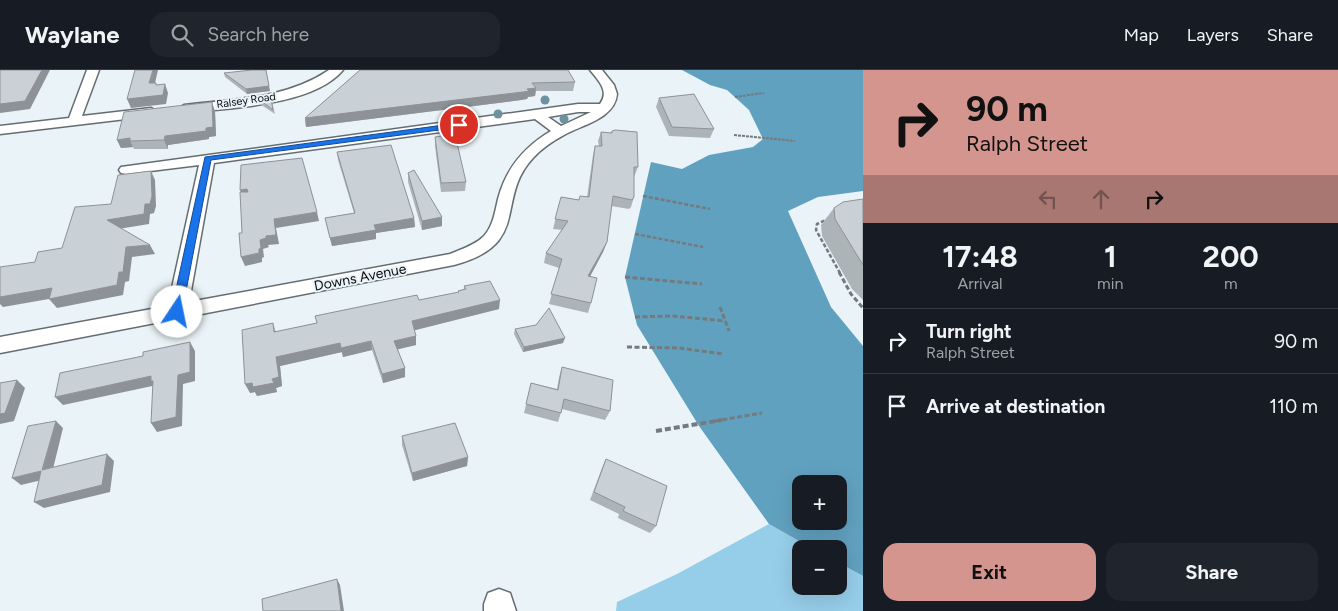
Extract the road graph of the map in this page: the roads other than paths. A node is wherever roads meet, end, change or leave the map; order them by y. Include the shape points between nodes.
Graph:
1 (94, 70) edge
2 (337, 70) edge
3 (596, 70) edge
4 (603, 108) junction
5 (536, 115) junction
6 (74, 122) junction
7 (0, 130) edge
8 (560, 131) junction
9 (207, 159) junction
10 (126, 170) dead end
11 (177, 312) junction
12 (0, 345) edge

1 - 6 street
2 - 6 street, Ralsey Road via 314,85 291,93
3 - 4 street via 604,78 611,95
4 - 5 street via 578,108
4 - 8 street, Downs Avenue
5 - 8 street
5 - 9 street
6 - 7 street, Ralsey Road
8 - 11 street, Downs Avenue via 526,158 507,188 501,224 495,235 486,246 472,254
9 - 10 street
9 - 11 street
11 - 12 street, Downs Avenue

